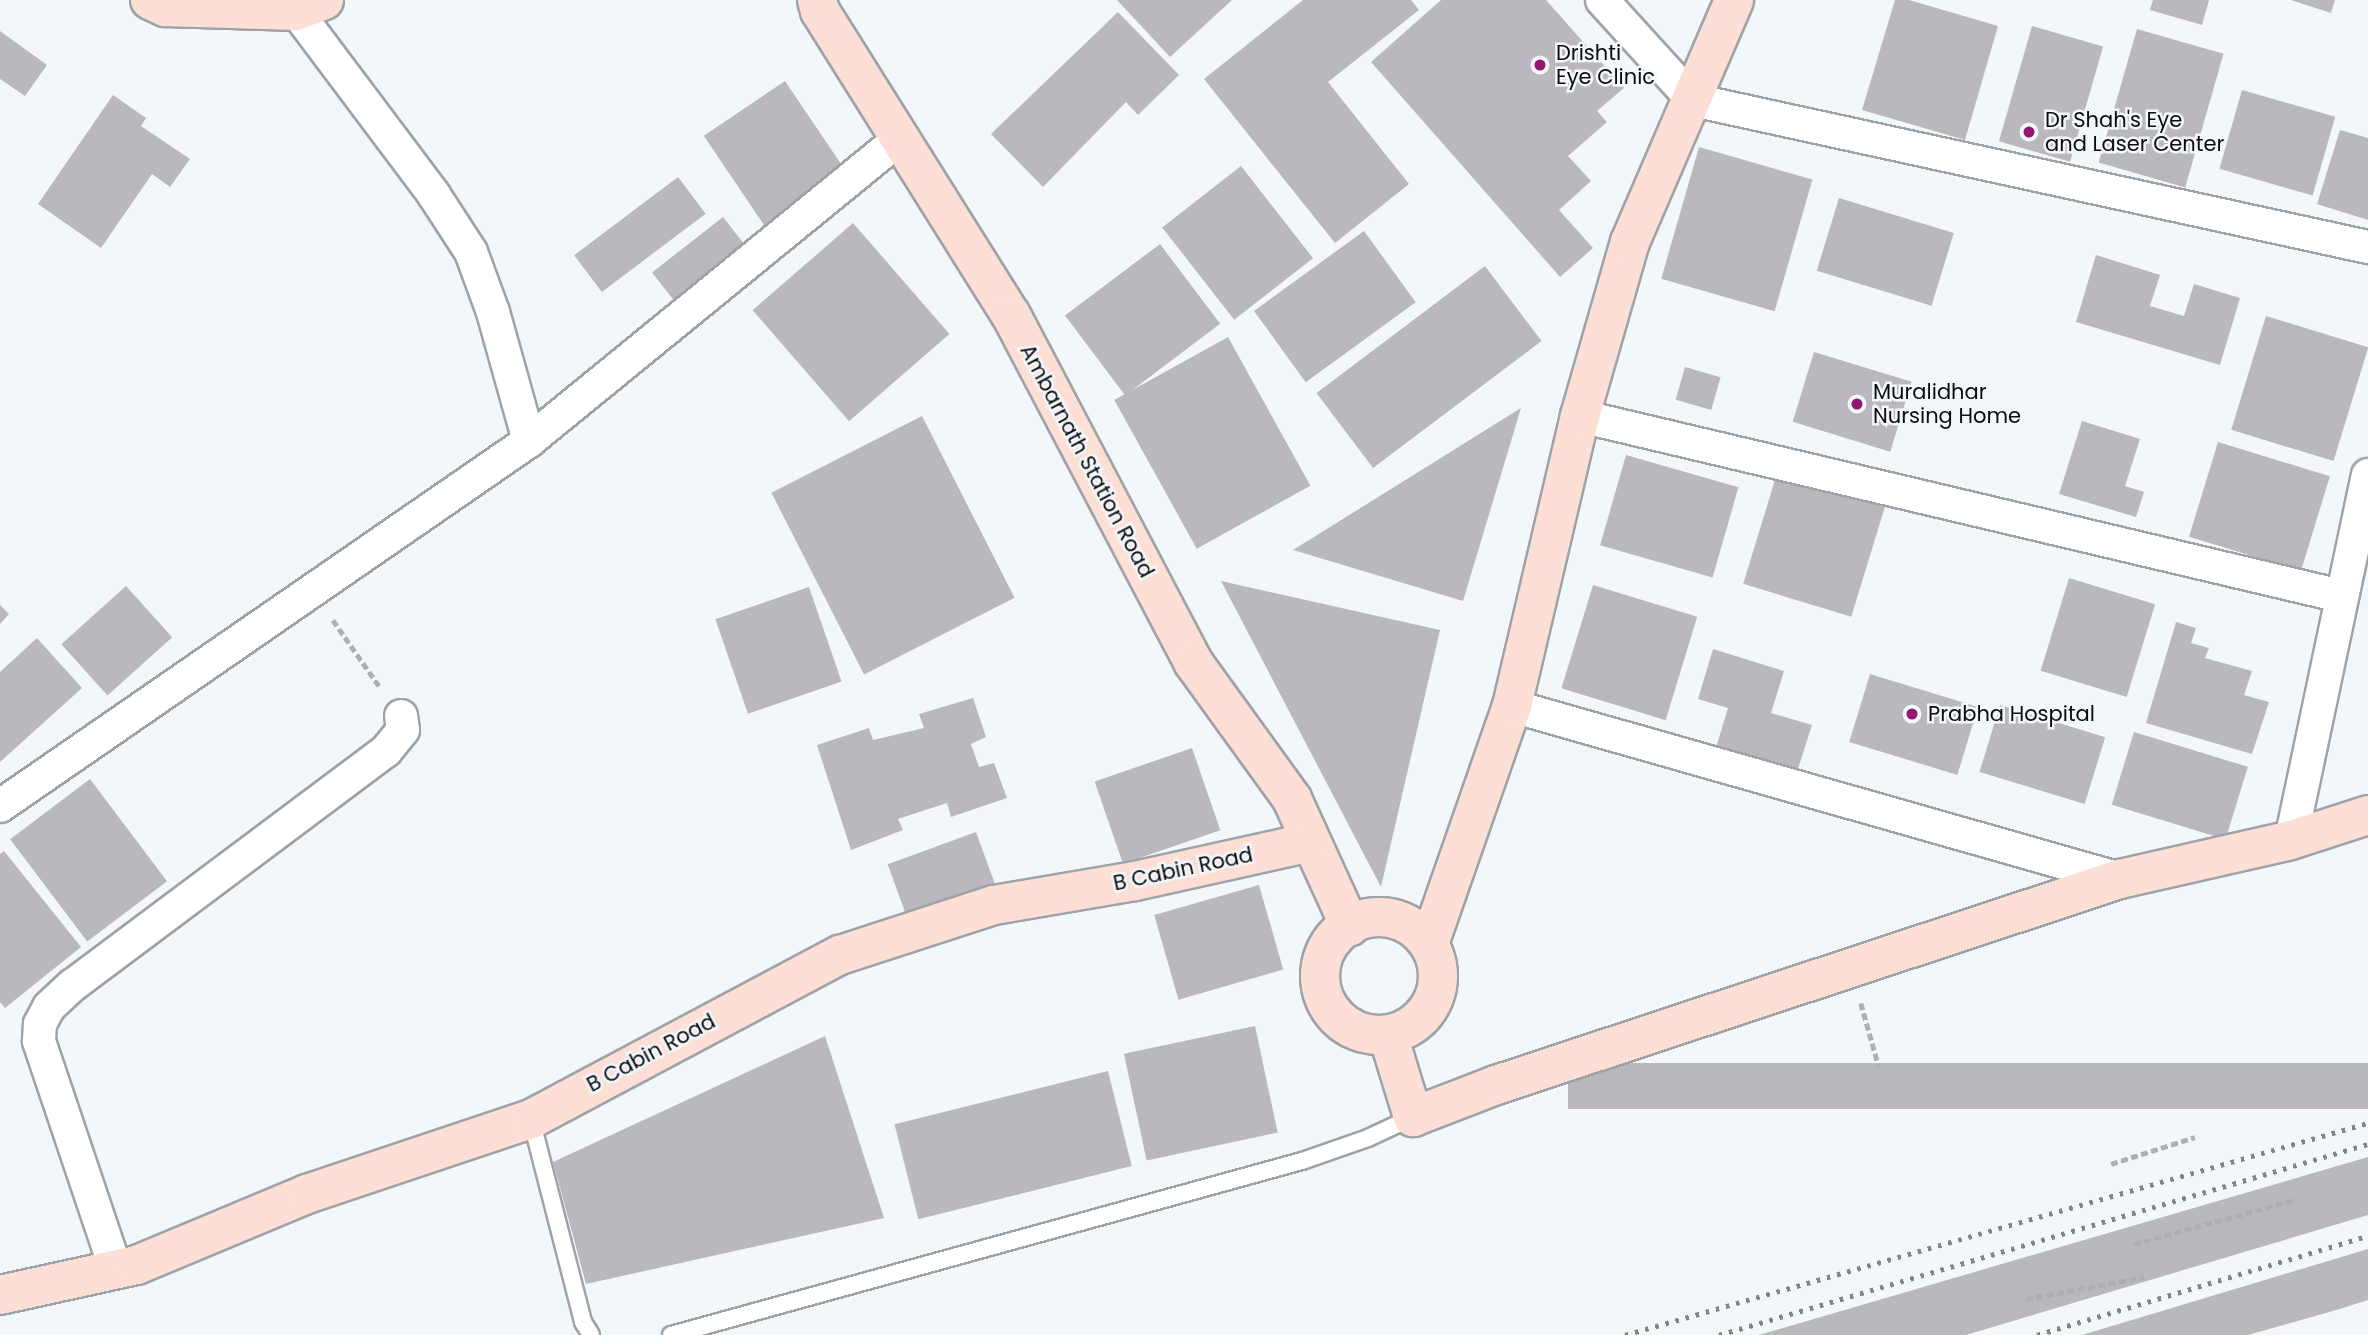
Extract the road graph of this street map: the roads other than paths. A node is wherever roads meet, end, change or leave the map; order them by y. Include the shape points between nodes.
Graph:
1 (150, 0) edge
2 (817, 0) edge
3 (1602, 0) edge
4 (1734, 0) edge
5 (310, 6) edge
6 (1693, 100) junction
7 (902, 137) junction
8 (2368, 247) edge
9 (1580, 416) junction
10 (529, 441) junction
11 (2367, 487) edge
12 (2341, 596) junction
13 (1512, 706) junction
14 (401, 716) road end
15 (0, 806) edge
16 (2368, 815) edge
17 (2291, 840) junction
18 (1311, 842) junction
19 (2120, 879) junction
20 (1350, 926) junction
21 (1429, 944) junction
22 (1388, 1035) junction
23 (1413, 1117) junction
24 (531, 1119) junction
25 (116, 1270) junction
26 (0, 1295) edge
27 (591, 1335) edge
28 (671, 1335) edge

1 - 5 street via 165,7
2 - 7 street, Ambarnath Station Road
3 - 6 street
4 - 6 street
5 - 10 street via 471,252
6 - 8 street
6 - 9 street via 1630,243
7 - 10 street
7 - 18 street, Ambarnath Station Road via 1011,316 1193,662 1292,800
9 - 12 street
9 - 13 street
10 - 15 street
11 - 12 street
12 - 17 street
13 - 19 street
13 - 21 street
14 - 25 street via 403,730 386,751 74,985 44,1016 38,1041
16 - 17 street
17 - 19 street
18 - 20 street, Ambarnath Station Road
18 - 24 street, B Cabin Road via 1135,881 994,905 840,955
19 - 23 street
20 - 21 street via 1378,917 1398,920
20 - 22 street via 1328,946 1321,964 1325,1001 1351,1029
21 - 22 street via 1437,962 1433,1001 1407,1029
22 - 23 street
23 - 28 lane via 1302,1161
24 - 25 street, B Cabin Road via 307,1194
24 - 27 lane via 583,1322
25 - 26 street, B Cabin Road

